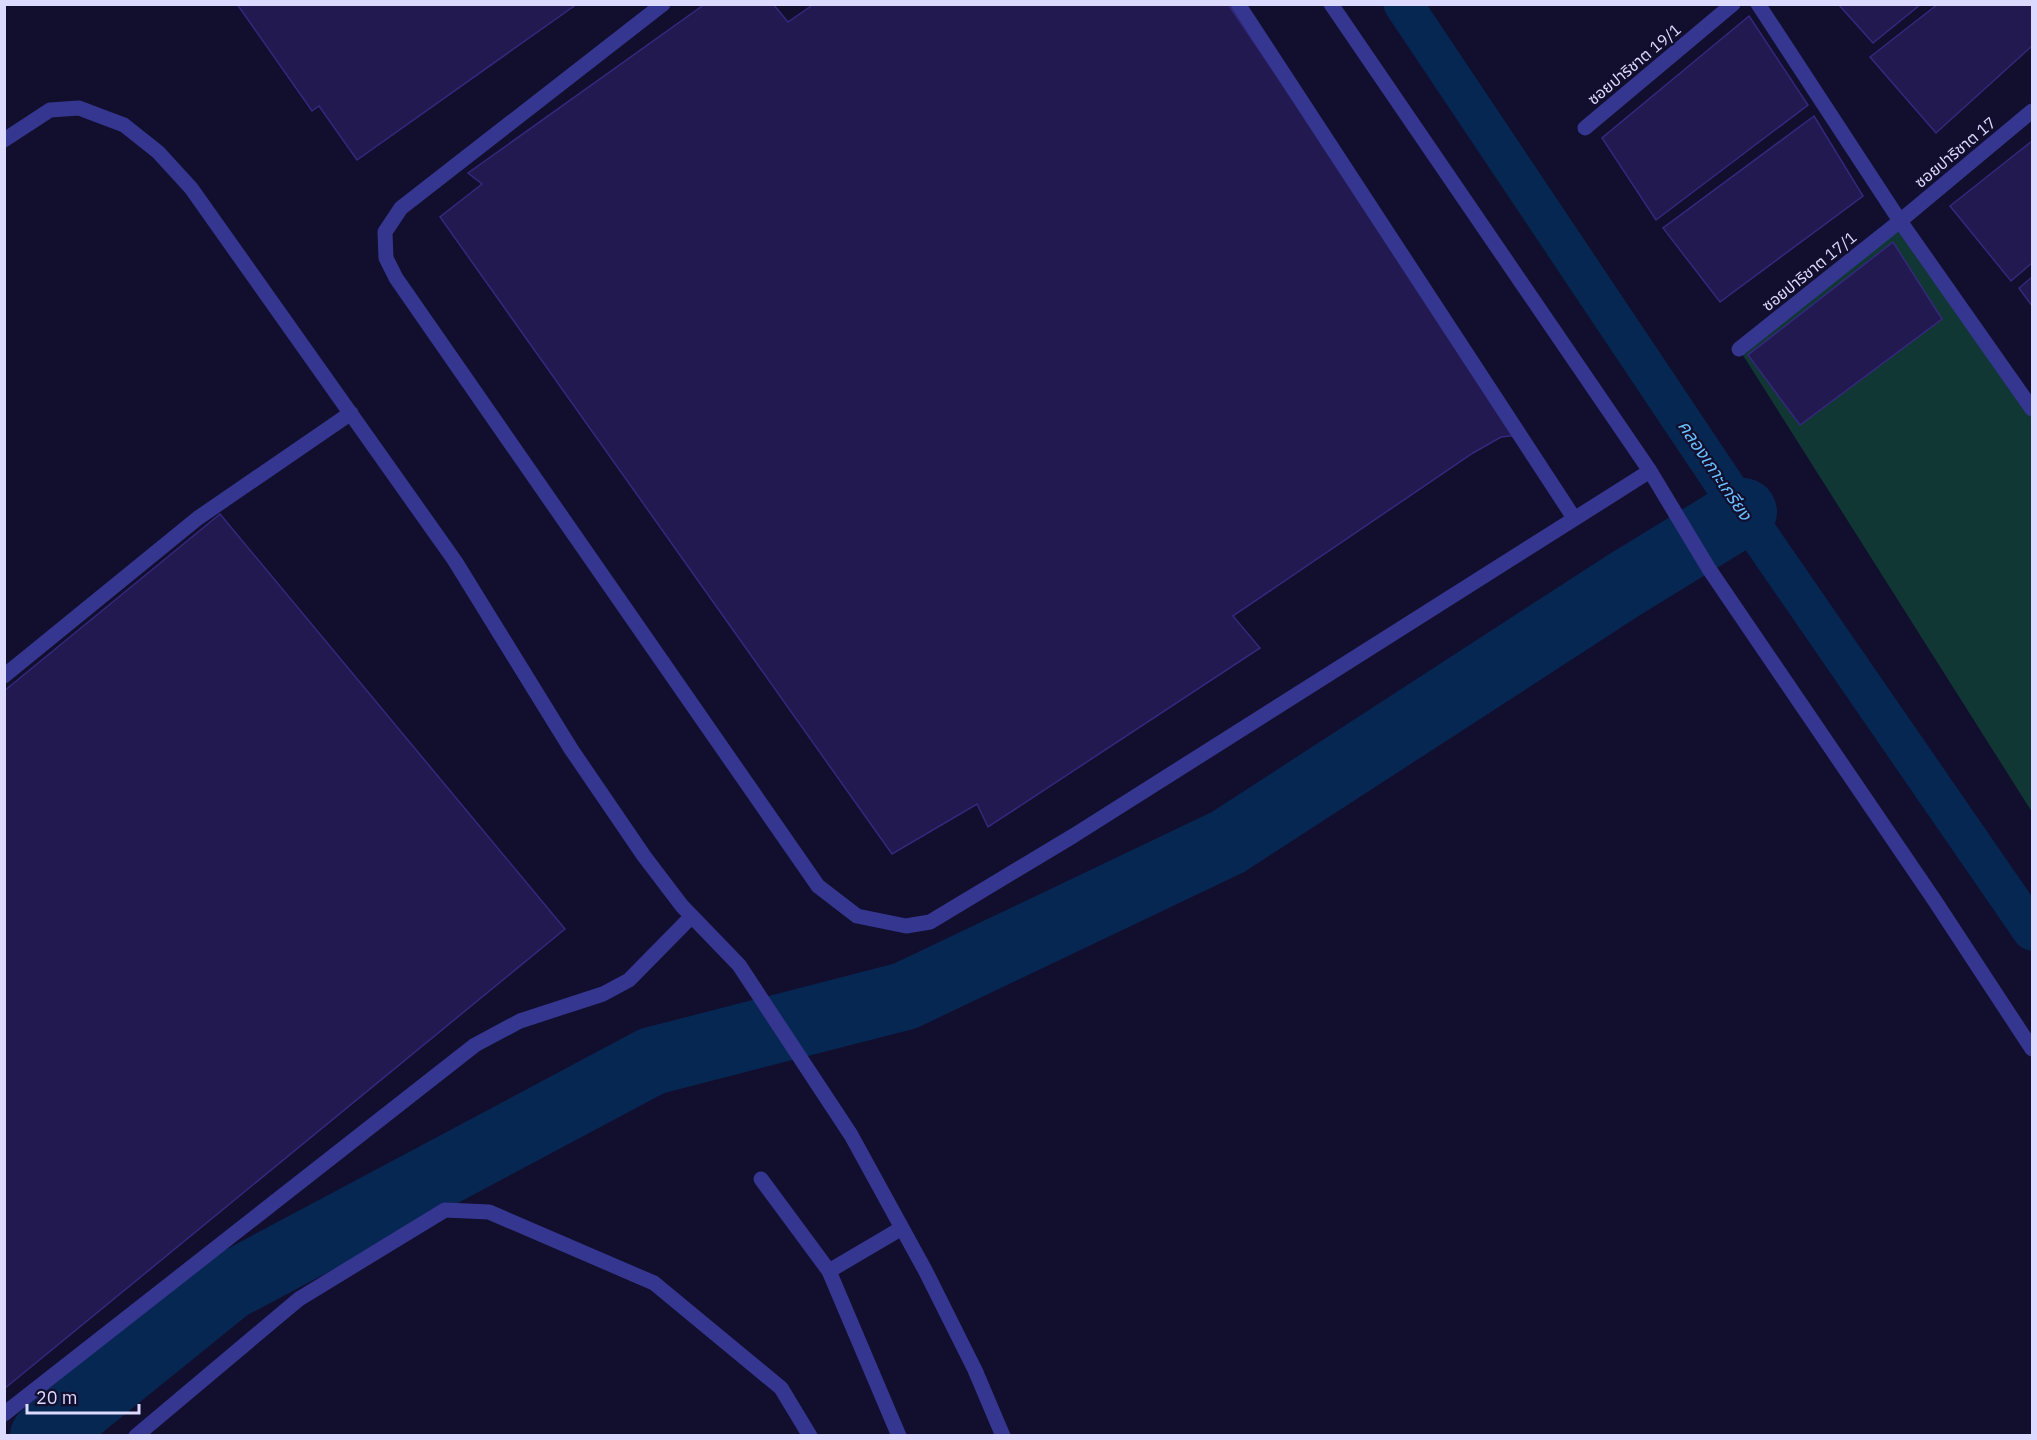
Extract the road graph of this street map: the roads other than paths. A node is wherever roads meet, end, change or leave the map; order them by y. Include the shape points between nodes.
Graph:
1 (663, 4) edge
2 (1238, 4) edge
3 (1331, 4) edge
4 (1733, 4) edge
5 (1758, 4) edge
6 (2032, 111) edge
7 (1585, 128) dead end
8 (4, 140) edge
9 (1900, 221) junction
10 (1739, 349) dead end
11 (2032, 409) edge
12 (351, 413) junction
13 (1650, 471) junction
14 (1574, 518) junction
15 (4, 676) edge
16 (692, 916) junction
17 (2032, 1049) edge
18 (761, 1179) dead end
19 (902, 1228) junction
20 (829, 1271) junction
21 (4, 1414) edge
22 (136, 1436) edge
23 (810, 1436) edge
24 (899, 1436) edge
25 (1003, 1436) edge

1 - 14 street via 402,208 385,232 386,258 396,279 819,886 856,916 906,927 930,922
2 - 14 street
3 - 13 street
4 - 7 street, ซอยปาริชาต 19/1
5 - 9 street
6 - 9 street, ซอยปาริชาต 17
8 - 12 street via 50,110 79,108 124,125 158,152 191,188
9 - 10 street, ซอยปาริชาต 17/1
9 - 11 street
12 - 15 street via 198,518
12 - 16 street via 455,561 644,856
13 - 14 street
13 - 17 street via 1709,569
16 - 19 street via 739,965 851,1135
16 - 21 street via 629,980 603,994 520,1021 475,1045
18 - 20 street
19 - 20 street
19 - 25 street via 975,1370
20 - 24 street
22 - 23 street via 299,1299 445,1210 489,1212 654,1283 781,1389

